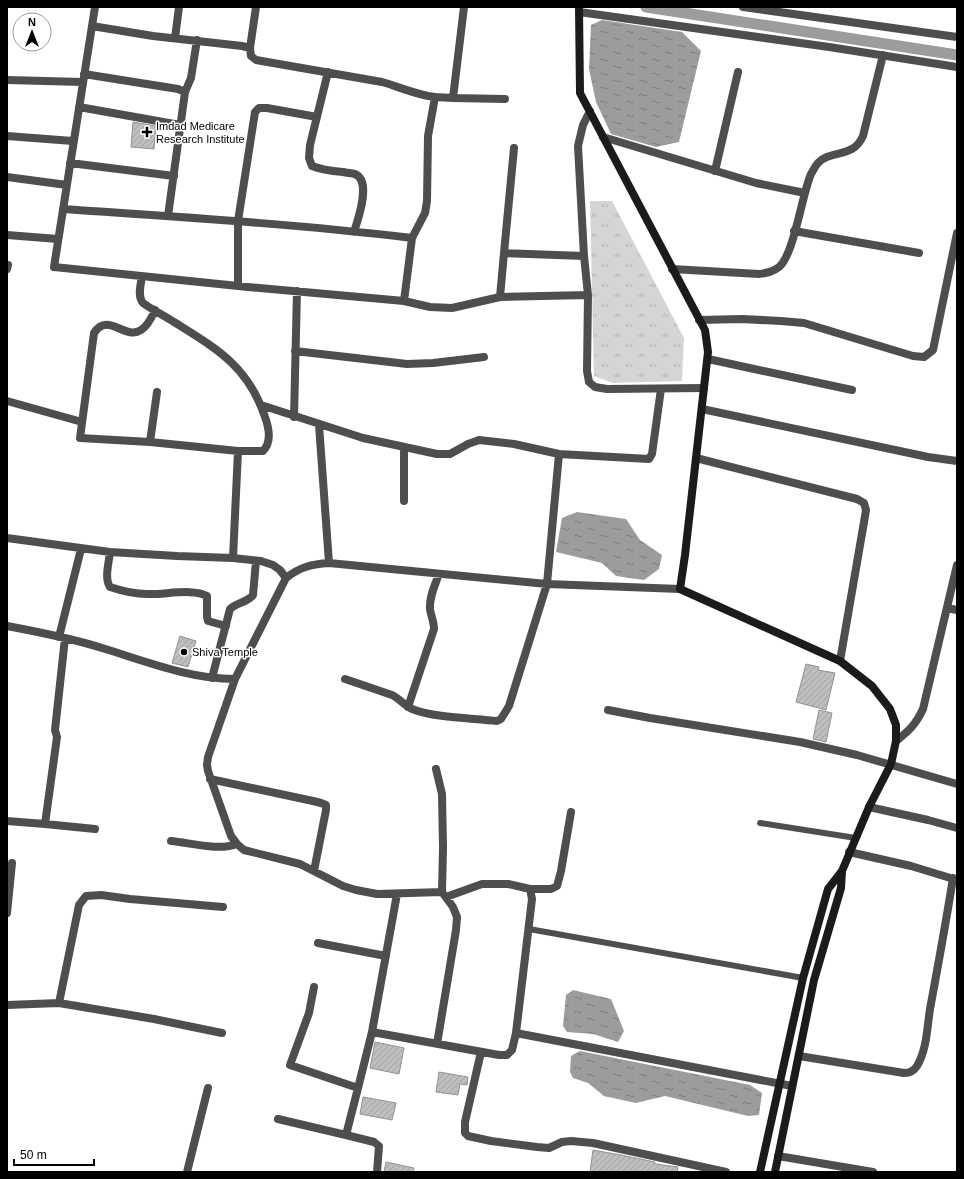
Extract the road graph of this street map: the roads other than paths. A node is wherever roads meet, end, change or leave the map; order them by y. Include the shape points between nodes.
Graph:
1 (94, 7) edge
2 (179, 7) edge
3 (256, 7) edge
4 (464, 7) edge
5 (743, 7) edge
6 (579, 10) edge
7 (92, 26) junction
8 (957, 36) edge
9 (175, 38) junction
10 (197, 40) junction
11 (250, 48) junction
12 (883, 55) junction
13 (957, 67) edge
14 (328, 72) junction
15 (738, 72) dead end
16 (84, 78) junction
17 (7, 80) edge
18 (185, 92) junction
19 (435, 97) junction
20 (453, 98) junction
21 (505, 99) dead end
22 (79, 107) junction
23 (590, 111) junction
24 (317, 118) junction
25 (180, 125) junction
26 (7, 136) edge
27 (603, 137) junction
28 (73, 141) junction
29 (514, 148) dead end
30 (70, 163) junction
31 (715, 171) junction
32 (7, 176) edge
33 (174, 176) junction
34 (67, 185) junction
35 (805, 193) junction
36 (63, 209) junction
37 (168, 216) junction
38 (238, 222) junction
39 (794, 231) junction
40 (354, 232) junction
41 (957, 233) edge
42 (7, 236) edge
43 (412, 238) junction
44 (58, 239) junction
45 (504, 253) junction
46 (919, 253) dead end
47 (584, 256) junction
48 (672, 268) junction
49 (142, 276) junction
50 (238, 286) junction
51 (297, 291) junction
52 (588, 295) junction
53 (500, 297) junction
54 (404, 301) junction
55 (156, 310) junction
56 (699, 320) junction
57 (296, 351) junction
58 (484, 357) dead end
59 (708, 359) junction
60 (704, 388) junction
61 (661, 389) junction
62 (852, 390) dead end
63 (157, 392) dead end
64 (7, 401) edge
65 (261, 405) junction
66 (702, 409) junction
67 (294, 417) junction
68 (82, 422) junction
69 (319, 425) junction
70 (150, 442) junction
71 (404, 448) junction
72 (238, 451) junction
73 (559, 454) junction
74 (696, 458) junction
75 (957, 461) edge
76 (404, 501) dead end
77 (7, 538) edge
78 (81, 549) junction
79 (110, 552) junction
80 (233, 558) junction
81 (256, 560) junction
82 (329, 563) junction
83 (957, 565) edge
84 (439, 574) junction
85 (286, 578) junction
86 (547, 584) junction
87 (680, 589) junction
88 (947, 608) junction
89 (957, 610) edge
90 (7, 626) edge
91 (226, 626) junction
92 (62, 637) junction
93 (840, 661) junction
94 (212, 678) junction
95 (235, 679) junction
96 (345, 679) dead end
97 (408, 707) junction
98 (608, 710) dead end
99 (896, 741) junction
100 (891, 764) junction
101 (436, 769) dead end
102 (210, 779) junction
103 (957, 784) edge
104 (869, 807) junction
105 (571, 812) dead end
106 (7, 821) edge
107 (760, 823) dead end
108 (45, 824) junction
109 (957, 828) edge
110 (95, 830) dead end
111 (856, 838) junction
112 (171, 841) dead end
113 (237, 844) junction
114 (849, 852) junction
115 (12, 863) dead end
116 (314, 871) junction
117 (842, 871) junction
118 (955, 879) edge
119 (530, 889) junction
120 (397, 894) junction
121 (444, 894) junction
122 (223, 907) dead end
123 (7, 913) edge
124 (529, 928) junction
125 (318, 943) dead end
126 (386, 956) junction
127 (803, 978) junction
128 (314, 986) dead end
129 (59, 1003) junction
130 (7, 1005) edge
131 (372, 1032) junction
132 (516, 1032) junction
133 (222, 1033) dead end
134 (437, 1044) junction
135 (481, 1052) junction
136 (799, 1056) junction
137 (780, 1084) junction
138 (792, 1086) junction
139 (208, 1088) dead end
140 (358, 1088) junction
141 (278, 1119) dead end
142 (346, 1135) junction
143 (778, 1156) junction
144 (187, 1172) edge
145 (377, 1172) edge
146 (726, 1172) edge
147 (760, 1172) edge
148 (775, 1172) edge
149 (873, 1172) edge

1 - 7 street
2 - 9 street
3 - 11 street
4 - 20 street
5 - 8 street
6 - 12 street
6 - 23 main road via 580,93
7 - 9 street
7 - 16 street
9 - 10 street
10 - 11 street
10 - 18 street via 191,78
11 - 14 street via 251,56 256,60
12 - 13 street
12 - 35 street via 860,143 854,149 818,163
14 - 19 street via 382,82 422,96
14 - 24 street
15 - 31 street
16 - 17 street
16 - 18 street via 178,89
16 - 22 street
18 - 25 street
19 - 20 street
19 - 43 street via 428,136 427,201 425,213
20 - 21 street
22 - 25 street
22 - 28 street
23 - 27 main road
23 - 47 street via 583,125 578,146
24 - 38 street via 267,108 259,108 255,112
24 - 40 street via 309,158 312,166 355,174 361,178 363,199
25 - 33 street
26 - 28 street
27 - 31 street
27 - 48 main road
28 - 30 street
29 - 45 street
30 - 33 street
30 - 34 street
31 - 35 street
32 - 34 street
33 - 37 street
34 - 36 street
35 - 39 street
36 - 37 street
36 - 44 street
37 - 38 street
38 - 40 street
38 - 50 street
39 - 46 street
39 - 48 street via 786,257 781,266 772,272 759,274
40 - 43 street
41 - 56 street via 933,350 924,357 804,323 781,320
42 - 44 street
43 - 54 street
44 - 49 street via 54,267
45 - 47 street
45 - 53 street
47 - 52 street
48 - 56 main road
49 - 50 street
49 - 55 street via 140,297 144,303
50 - 51 street
51 - 54 street
51 - 57 street
52 - 53 street
52 - 61 street via 589,382 595,387 607,389
53 - 54 street via 452,308 430,307
55 - 65 street via 234,364 246,378
55 - 68 street via 141,331 134,333 104,324 98,326 94,332
56 - 59 main road via 705,330
57 - 58 street via 407,364 433,364
57 - 67 street
59 - 60 main road
59 - 62 street
60 - 61 street
60 - 66 main road
61 - 73 street via 652,454 649,459
63 - 70 street
64 - 68 street
65 - 67 street
65 - 72 street via 269,430 267,447 263,451
66 - 74 main road
66 - 75 street
67 - 69 street
68 - 70 street via 80,438
69 - 71 street
69 - 82 street
70 - 72 street
71 - 73 street via 450,454 479,440 514,444
71 - 76 street
72 - 80 street
73 - 86 street
74 - 87 main road
74 - 93 street via 857,499 864,503 866,510
77 - 78 street
78 - 79 street
78 - 92 street
79 - 80 street
79 - 91 street via 107,577 110,587 140,594 203,594 207,596 208,621
80 - 81 street
81 - 85 street via 272,565
81 - 91 street via 253,595 230,609
82 - 84 street
82 - 85 street via 306,566
83 - 88 street
84 - 86 street
84 - 97 street via 430,603 434,629
85 - 95 street
86 - 87 street
86 - 97 street via 511,701 501,719 443,716
87 - 93 main road
88 - 89 street
88 - 99 street via 923,709 918,720
90 - 92 street
91 - 94 street
92 - 94 street
92 - 108 street via 55,730 57,737
93 - 99 main road via 872,686 890,709 896,725
94 - 95 street
95 - 102 street via 208,757
96 - 97 street via 398,698
98 - 100 street via 800,742
99 - 100 main road
100 - 103 street
100 - 104 main road
101 - 121 street via 442,794
102 - 113 street via 231,836
102 - 116 street via 326,805
104 - 109 street
104 - 111 main road
105 - 119 street via 557,886 551,889
106 - 108 street
107 - 111 lane
108 - 110 street
111 - 114 main road
112 - 113 street via 219,847
113 - 116 street via 244,850 300,864
114 - 117 main road
114 - 118 street
115 - 123 street
116 - 120 street via 356,890
117 - 127 main road via 828,889
117 - 136 main road via 842,888 814,980
118 - 136 street via 925,1044 914,1070 904,1073
119 - 121 street via 508,884 482,884
119 - 124 street via 532,899
120 - 121 street
120 - 126 street
121 - 134 street via 457,917
122 - 129 street via 101,895 86,896 79,905
124 - 127 lane
124 - 132 street
125 - 126 street
126 - 131 street
127 - 137 main road
128 - 140 street via 309,1013 290,1064
129 - 130 street
129 - 133 street
131 - 134 street
131 - 140 street
132 - 135 street via 512,1050 508,1055
132 - 137 street
134 - 135 street
135 - 146 street via 465,1122 465,1133 468,1136 549,1148 562,1142 581,1141
136 - 138 main road
137 - 138 street
137 - 147 main road
138 - 143 main road
139 - 144 street
140 - 142 street
141 - 142 street
142 - 145 street via 374,1142 378,1146
143 - 148 main road
143 - 149 street

